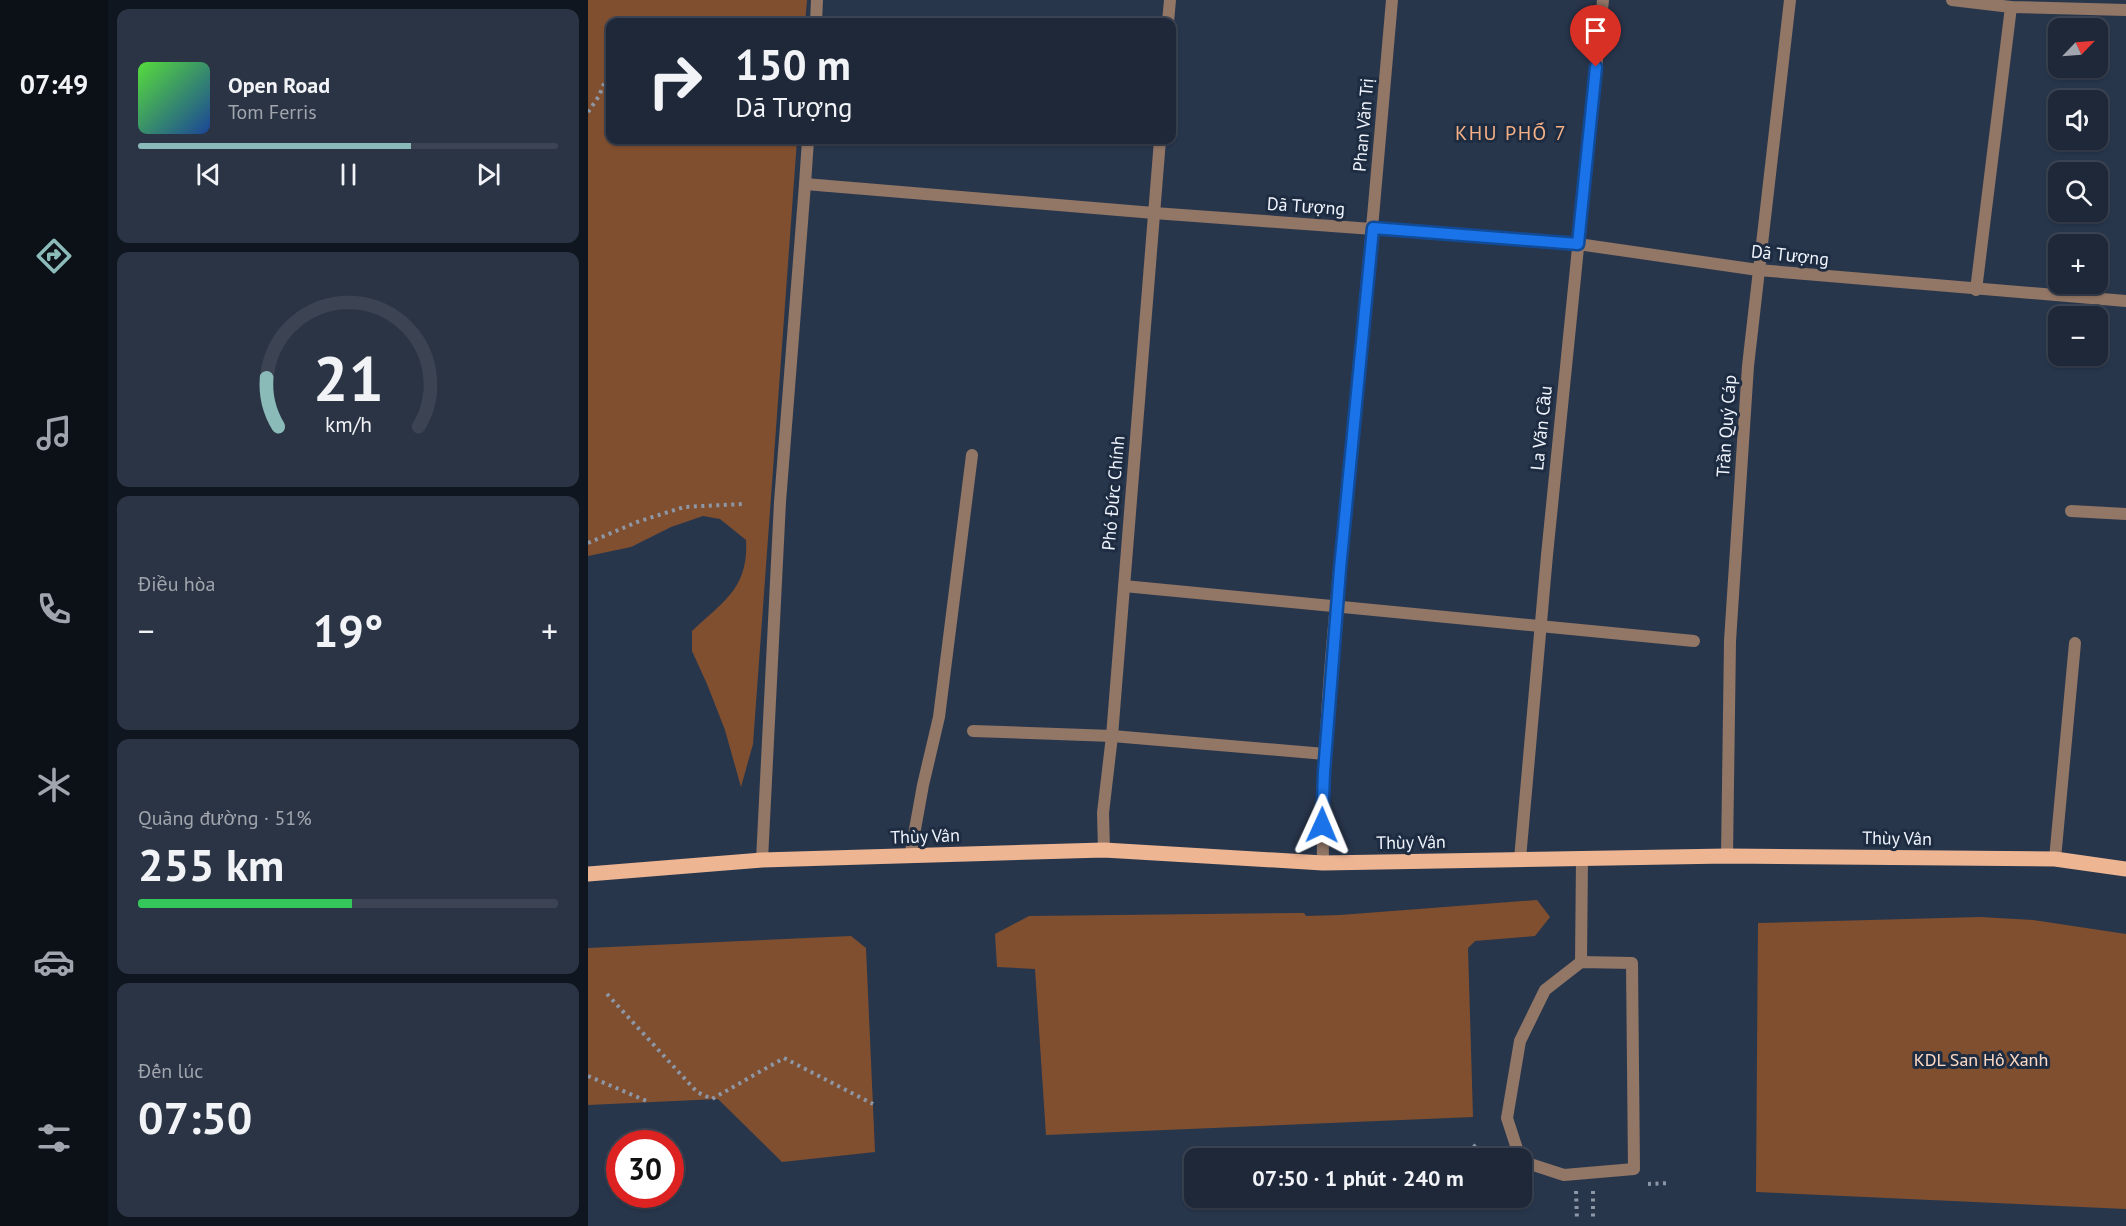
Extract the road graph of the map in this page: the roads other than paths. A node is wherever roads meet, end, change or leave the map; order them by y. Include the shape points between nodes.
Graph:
1 (817, 0) edge
2 (1170, 0) edge
3 (1392, 0) edge
4 (1603, 0) edge
5 (1790, 0) edge
6 (1952, 0) edge
7 (2011, 7) junction
8 (2126, 10) edge
9 (816, 18) edge
10 (1168, 18) edge
11 (808, 144) edge
12 (1160, 144) edge
13 (806, 184) junction
14 (1154, 213) junction
15 (1373, 228) junction
16 (1578, 244) junction
17 (1758, 270) junction
18 (1976, 290) junction
19 (2126, 301) edge
20 (972, 455) dead end
21 (2071, 511) dead end
22 (2126, 514) edge
23 (1124, 586) junction
24 (1337, 607) junction
25 (1542, 626) junction
26 (1694, 641) dead end
27 (2075, 644) dead end
28 (973, 731) dead end
29 (1112, 736) junction
30 (1326, 754) junction
31 (1104, 850) junction
32 (1727, 855) junction
33 (910, 857) junction
34 (1582, 858) junction
35 (1520, 859) junction
36 (2055, 859) junction
37 (762, 860) junction
38 (1323, 863) junction
39 (2126, 870) edge
40 (588, 874) edge
41 (1581, 962) junction
42 (1517, 1148) edge
43 (1532, 1163) edge

1 - 9 street
2 - 10 street
3 - 15 street, Phan Văn Trị
4 - 16 street, La Văn Cầu
5 - 17 street, Trần Quý Cáp
6 - 7 street
7 - 8 street
7 - 18 street
11 - 13 street
12 - 14 street, Phó Đức Chính
13 - 14 street, Dã Tượng
13 - 37 street via 780,502
14 - 15 street, Dã Tượng
14 - 23 street, Phó Đức Chính
15 - 16 street, Dã Tượng
15 - 24 street, Phan Văn Trị
16 - 17 street, Dã Tượng
16 - 25 street, La Văn Cầu
17 - 18 street, Dã Tượng
17 - 32 street, Trần Quý Cáp via 1730,641
18 - 19 street, Dã Tượng
20 - 33 street via 939,717
21 - 22 street
23 - 24 street
23 - 29 street, Phó Đức Chính
24 - 25 street
24 - 30 street, Phan Văn Trị
25 - 26 street
25 - 35 street, La Văn Cầu
27 - 36 street
28 - 29 street
29 - 30 street
29 - 31 street, Phó Đức Chính via 1103,813
30 - 38 street, Phan Văn Trị
31 - 33 main road, Thùy Vân
31 - 38 main road, Thùy Vân
32 - 34 main road, Thùy Vân
32 - 36 main road, Thùy Vân
33 - 37 main road, Thùy Vân
34 - 35 main road, Thùy Vân
34 - 41 street
35 - 38 main road, Thùy Vân
36 - 39 main road, Thùy Vân
37 - 40 main road, Thùy Vân
41 - 42 street via 1545,990 1520,1041 1507,1118
41 - 43 street via 1632,963 1634,1169 1564,1174

